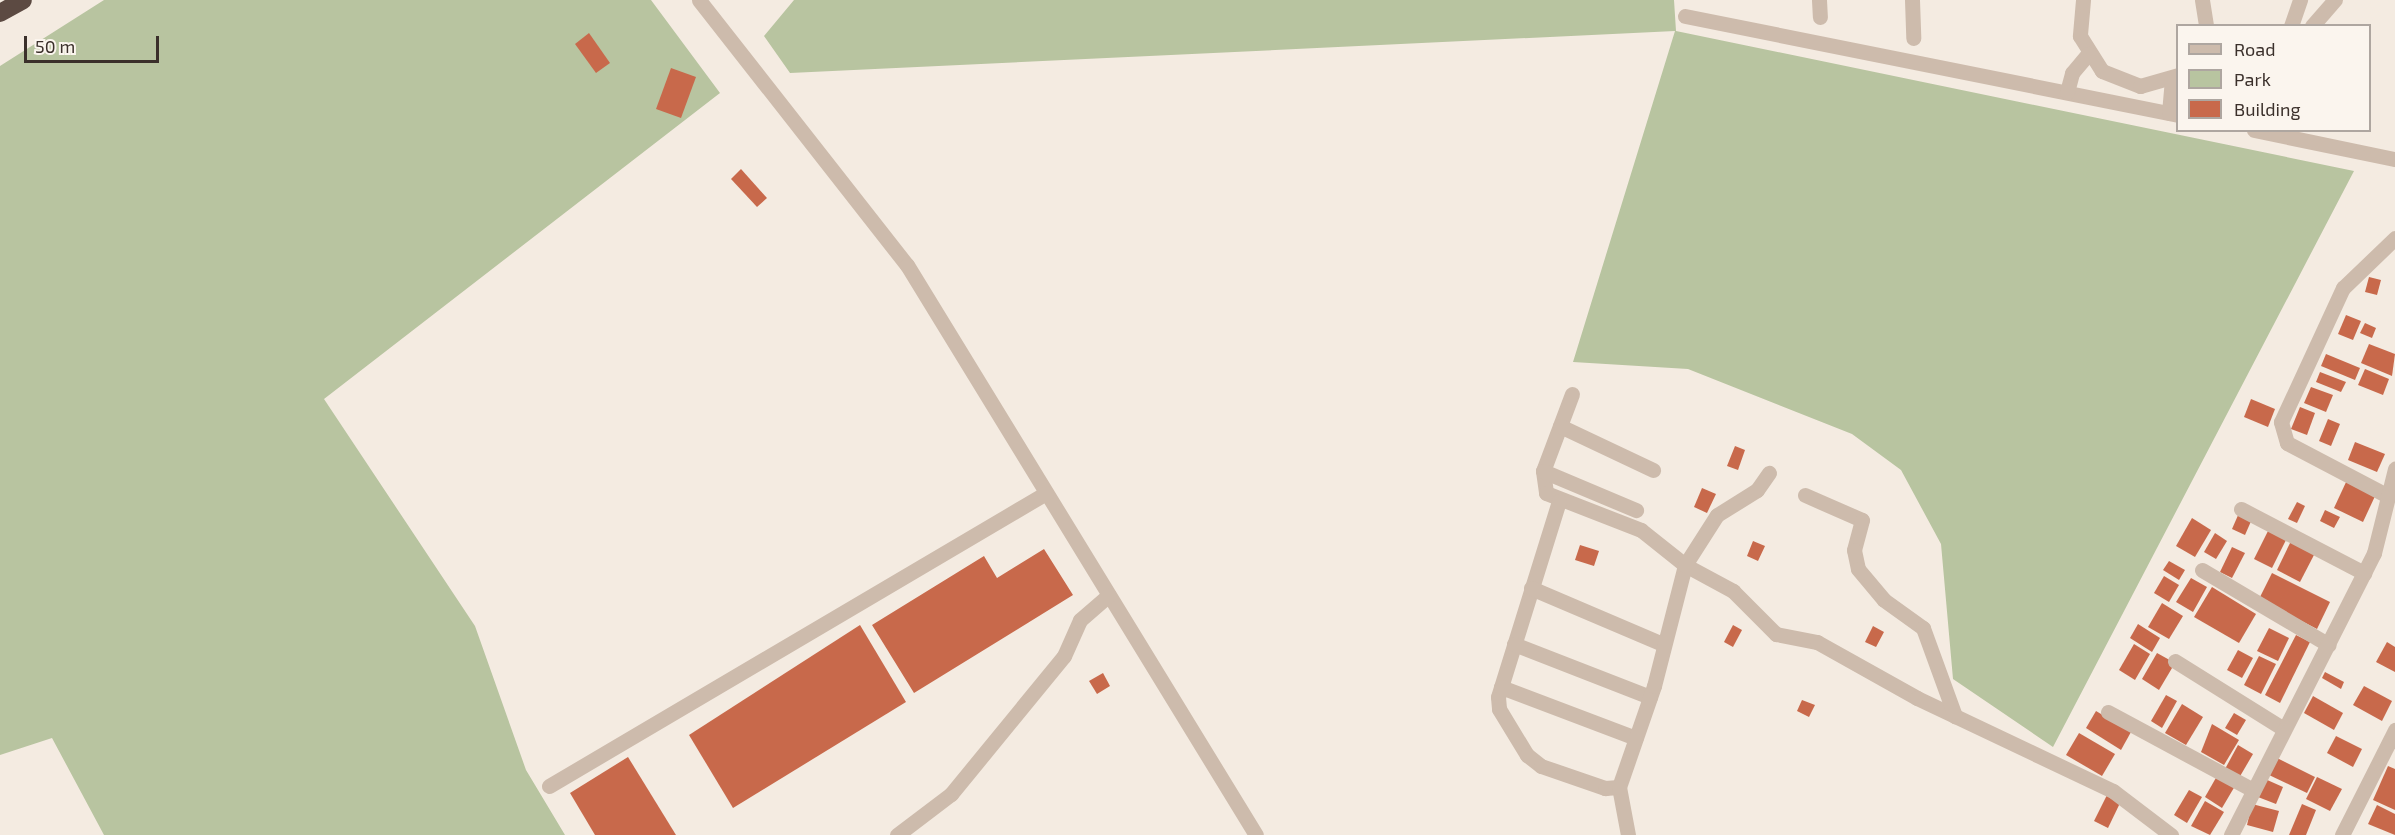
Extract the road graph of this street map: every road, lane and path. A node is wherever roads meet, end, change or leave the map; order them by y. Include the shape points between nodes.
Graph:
1 (22, 0) edge
2 (1819, 0) edge
3 (1912, 0) edge
4 (2083, 0) edge
5 (2202, 0) edge
6 (2300, 0) edge
7 (2335, 0) edge
8 (705, 3) edge
9 (0, 13) edge
10 (1684, 16) dead end
11 (1820, 16) dead end
12 (2206, 24) edge
13 (2292, 24) edge
14 (2315, 24) edge
15 (1913, 38) dead end
16 (2088, 54) junction
17 (2175, 76) edge
18 (2067, 92) junction
19 (2173, 114) edge
20 (2263, 132) edge
21 (2395, 162) edge
22 (2395, 238) edge
23 (1572, 394) dead end
24 (1560, 426) junction
25 (2395, 469) edge
26 (1653, 470) dead end
27 (1543, 471) junction
28 (1769, 473) dead end
29 (1046, 493) junction
30 (1806, 495) dead end
31 (2388, 496) junction
32 (1559, 501) junction
33 (2241, 509) dead end
34 (1636, 510) dead end
35 (2395, 527) edge
36 (2378, 535) junction
37 (1685, 565) junction
38 (2202, 570) dead end
39 (2364, 573) junction
40 (1531, 588) junction
41 (1109, 595) junction
42 (1514, 644) junction
43 (1662, 644) junction
44 (2329, 645) junction
45 (2175, 661) dead end
46 (1501, 687) junction
47 (1650, 697) junction
48 (2108, 712) dead end
49 (1955, 716) junction
50 (2284, 729) junction
51 (2395, 730) edge
52 (1636, 738) junction
53 (549, 786) dead end
54 (1619, 787) junction
55 (2253, 790) junction
56 (897, 835) edge
57 (1256, 835) edge
58 (1628, 835) edge
59 (2171, 835) edge
60 (2231, 835) edge
61 (2342, 835) edge

1 - 9 highway
2 - 11 street
3 - 15 street
4 - 16 street via 2079,23
5 - 12 street
6 - 13 street
7 - 14 street
8 - 29 street via 907,265
10 - 18 street
16 - 17 street via 2102,71 2126,84 2153,85
16 - 18 street via 2072,73
17 - 19 street
18 - 19 street
20 - 21 street
22 - 31 street via 2343,288 2281,422 2287,443
23 - 24 street
24 - 26 street
24 - 27 street
25 - 31 street
27 - 32 street via 1543,487
27 - 34 street
28 - 37 street via 1757,490 1717,515
29 - 41 street
29 - 53 street
30 - 49 street via 1862,520 1854,550 1858,570 1884,600 1923,628
31 - 36 street
32 - 37 street via 1641,530
32 - 40 street
33 - 39 street
35 - 36 street
36 - 39 street
37 - 43 street
37 - 49 street via 1733,591 1776,634 1816,642
38 - 44 street
39 - 44 street
40 - 42 street
40 - 43 street
41 - 56 street via 1080,620 1064,656 951,794
41 - 57 street
42 - 46 street
42 - 47 street
43 - 47 street
44 - 50 street
45 - 50 street
46 - 52 street
46 - 54 street via 1499,709 1532,760 1605,789
47 - 52 street
48 - 55 street
49 - 59 street via 2113,791
50 - 55 street
51 - 61 street
52 - 54 street
54 - 58 street
55 - 60 street

